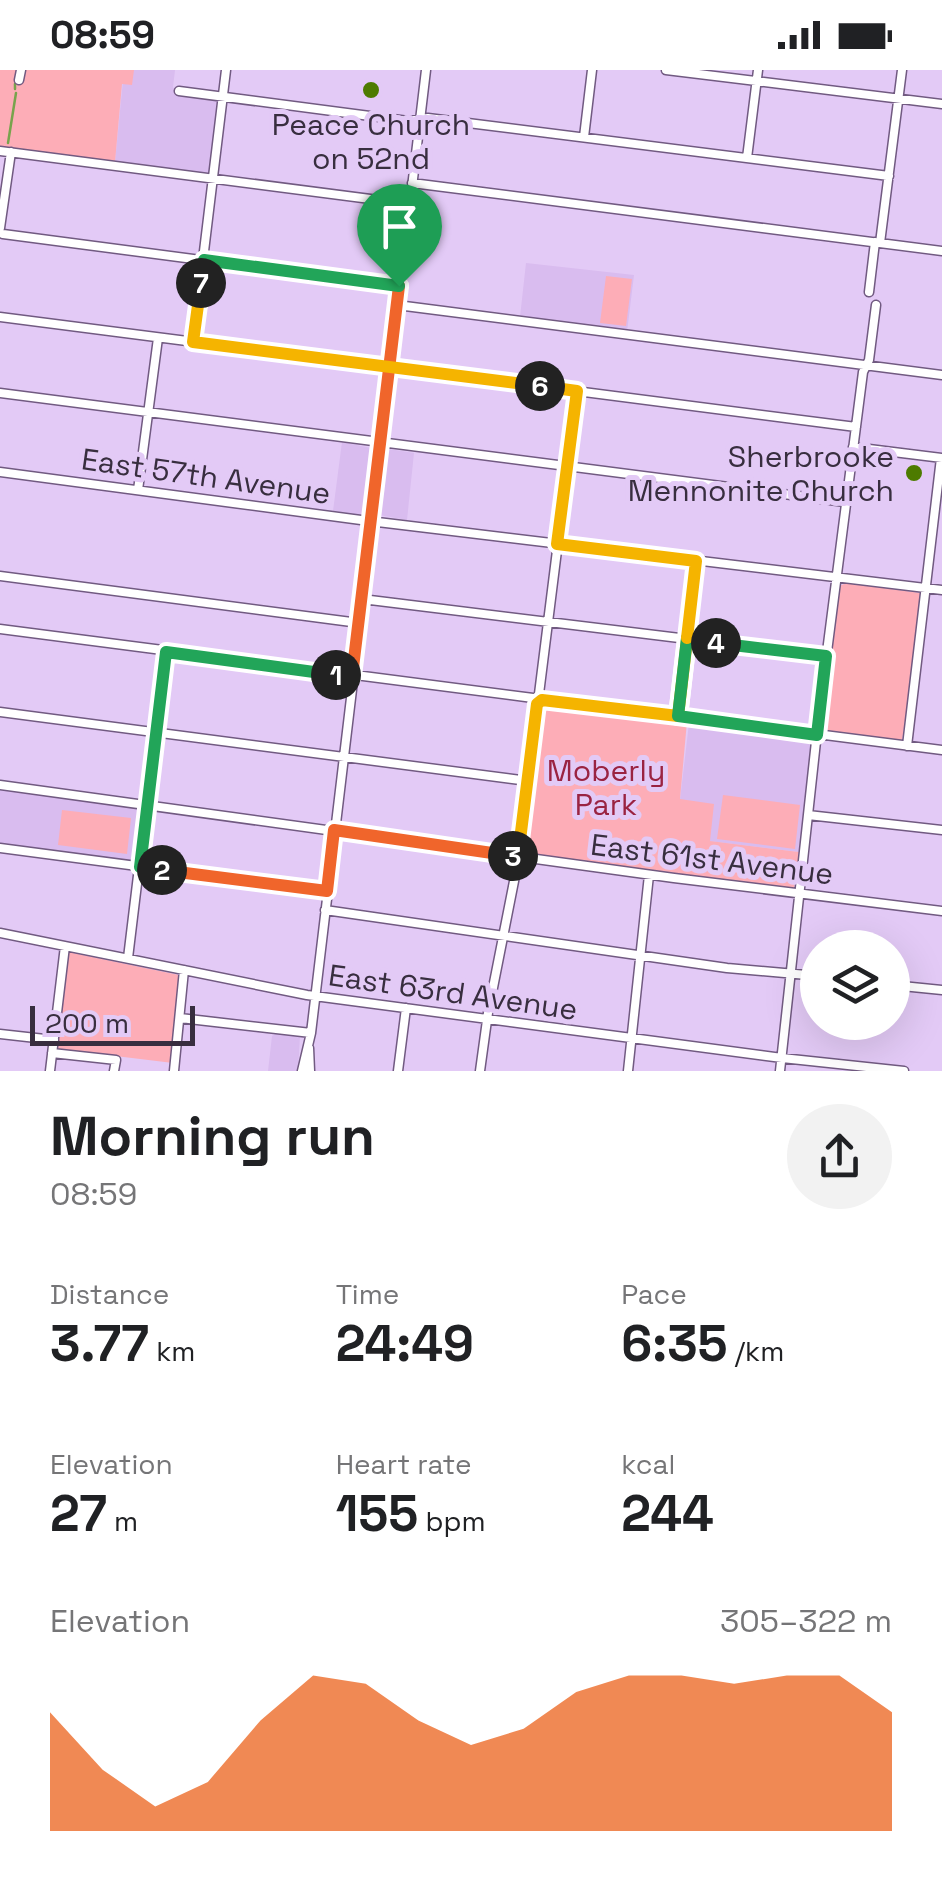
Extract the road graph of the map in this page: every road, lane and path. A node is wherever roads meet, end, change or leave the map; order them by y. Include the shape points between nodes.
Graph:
1 (226, 70) edge
2 (426, 70) edge
3 (592, 70) edge
4 (666, 70) edge
5 (758, 70) edge
6 (902, 70) edge
7 (756, 82) junction
8 (179, 91) dead end
9 (223, 96) junction
10 (898, 98) junction
11 (942, 104) edge
12 (420, 120) junction
13 (584, 138) junction
14 (0, 151) edge
15 (10, 152) junction
16 (747, 158) junction
17 (888, 176) junction
18 (213, 178) junction
19 (412, 184) junction
20 (409, 204) junction
21 (1, 232) edge
22 (877, 242) junction
23 (942, 251) edge
24 (204, 260) junction
25 (399, 286) junction
26 (869, 292) dead end
27 (397, 305) junction
28 (876, 305) dead end
29 (0, 317) edge
30 (158, 338) junction
31 (193, 342) junction
32 (866, 366) junction
33 (390, 367) junction
34 (942, 375) edge
35 (577, 391) junction
36 (0, 393) edge
37 (148, 412) junction
38 (856, 427) junction
39 (380, 443) junction
40 (853, 448) junction
41 (942, 458) edge
42 (566, 468) junction
43 (0, 472) edge
44 (138, 490) junction
45 (845, 502) junction
46 (372, 521) junction
47 (557, 544) junction
48 (696, 561) junction
49 (0, 576) edge
50 (836, 578) junction
51 (925, 588) junction
52 (942, 590) edge
53 (362, 599) junction
54 (548, 622) junction
55 (359, 624) junction
56 (0, 629) edge
57 (687, 640) junction
58 (166, 652) junction
59 (826, 656) junction
60 (352, 676) junction
61 (538, 699) junction
62 (0, 712) edge
63 (678, 716) junction
64 (156, 733) junction
65 (817, 735) junction
66 (907, 746) junction
67 (942, 750) edge
68 (342, 758) junction
69 (528, 781) junction
70 (0, 785) edge
71 (148, 804) junction
72 (808, 815) junction
73 (334, 830) junction
74 (942, 830) edge
75 (0, 848) edge
76 (518, 856) junction
77 (140, 867) junction
78 (649, 875) junction
79 (327, 891) junction
80 (800, 894) junction
81 (325, 910) junction
82 (942, 911) edge
83 (0, 933) edge
84 (504, 936) junction
85 (65, 946) junction
86 (640, 954) junction
87 (128, 958) junction
88 (184, 970) junction
89 (792, 973) junction
90 (800, 974) edge
91 (910, 987) edge
92 (942, 990) edge
93 (316, 996) junction
94 (406, 1008) junction
95 (180, 1018) junction
96 (487, 1019) junction
97 (311, 1033) junction
98 (0, 1034) edge
99 (631, 1038) junction
100 (54, 1040) junction
101 (309, 1048) junction
102 (52, 1053) junction
103 (782, 1058) junction
104 (50, 1071) edge
105 (114, 1071) edge
106 (174, 1071) edge
107 (302, 1071) edge
108 (310, 1071) edge
109 (398, 1071) edge
110 (480, 1071) edge
111 (628, 1071) edge
112 (780, 1071) edge
113 (904, 1071) edge

1 - 9 street
2 - 12 street
3 - 13 street
4 - 7 street
5 - 7 street
6 - 10 street
7 - 10 street
7 - 16 street
8 - 9 street
9 - 12 street
9 - 18 street
10 - 11 street
10 - 17 street
12 - 13 street
12 - 19 street
13 - 16 street
14 - 15 street
15 - 18 street
15 - 21 street
16 - 17 street
17 - 22 street
18 - 20 street
18 - 24 street
19 - 20 street
19 - 22 street
20 - 25 street
21 - 24 street
22 - 23 street
22 - 26 street
24 - 25 street
24 - 31 street
25 - 27 street
27 - 32 street
27 - 33 street
28 - 32 street
29 - 30 street
30 - 31 street
30 - 37 street
31 - 33 street
32 - 34 street
32 - 38 street
33 - 35 street
33 - 39 street
35 - 38 street
35 - 42 street
36 - 37 street
37 - 39 street
37 - 44 street
38 - 40 street
39 - 42 street
39 - 46 street
40 - 41 street
40 - 45 street
41 - 51 street
42 - 45 street
42 - 47 street
43 - 44 street, East 57th Avenue
44 - 46 street, East 57th Avenue
45 - 50 street
46 - 47 street, East 57th Avenue
46 - 53 street
47 - 48 street, East 57th Avenue
47 - 54 street
48 - 50 street, East 57th Avenue
48 - 57 street
49 - 55 street
50 - 51 street, East 57th Avenue
50 - 59 street
51 - 52 street, East 57th Avenue
51 - 66 street
53 - 54 street
53 - 55 street
54 - 57 street
54 - 61 street
55 - 60 street
56 - 58 street
57 - 59 street
57 - 63 street
58 - 60 street
58 - 64 street
59 - 65 street
60 - 61 street
60 - 68 street
61 - 63 street
61 - 69 street
62 - 64 street
63 - 65 street
64 - 68 street
64 - 71 street
65 - 66 street
65 - 72 street
66 - 67 street
68 - 69 street
68 - 73 street
69 - 76 street
70 - 71 street, East 61st Avenue
71 - 73 street, East 61st Avenue
71 - 77 street
72 - 74 street
72 - 80 street
73 - 76 street, East 61st Avenue
73 - 79 street
75 - 77 street
76 - 78 street, East 61st Avenue
76 - 84 street
77 - 79 street
77 - 87 street
78 - 80 street, East 61st Avenue
78 - 86 street
79 - 81 street
80 - 82 street, East 61st Avenue
80 - 89 street
81 - 84 street
81 - 93 street
83 - 85 street, East 63rd Avenue
84 - 86 street
84 - 96 street
85 - 87 street, East 63rd Avenue
85 - 100 street
86 - 89 street
86 - 99 street
87 - 88 street, East 63rd Avenue
88 - 93 street, East 63rd Avenue
88 - 95 street
89 - 90 street
89 - 103 street
91 - 92 street
93 - 94 street, East 63rd Avenue
93 - 97 street
94 - 96 street, East 63rd Avenue
94 - 109 street
95 - 97 street
95 - 106 street
96 - 99 street, East 63rd Avenue
96 - 110 street
97 - 101 street
98 - 100 street
99 - 103 street, East 63rd Avenue
99 - 111 street
100 - 102 street
101 - 107 street
101 - 108 street
102 - 104 street
102 - 105 street via 116,1060
103 - 112 street
103 - 113 street, East 63rd Avenue

